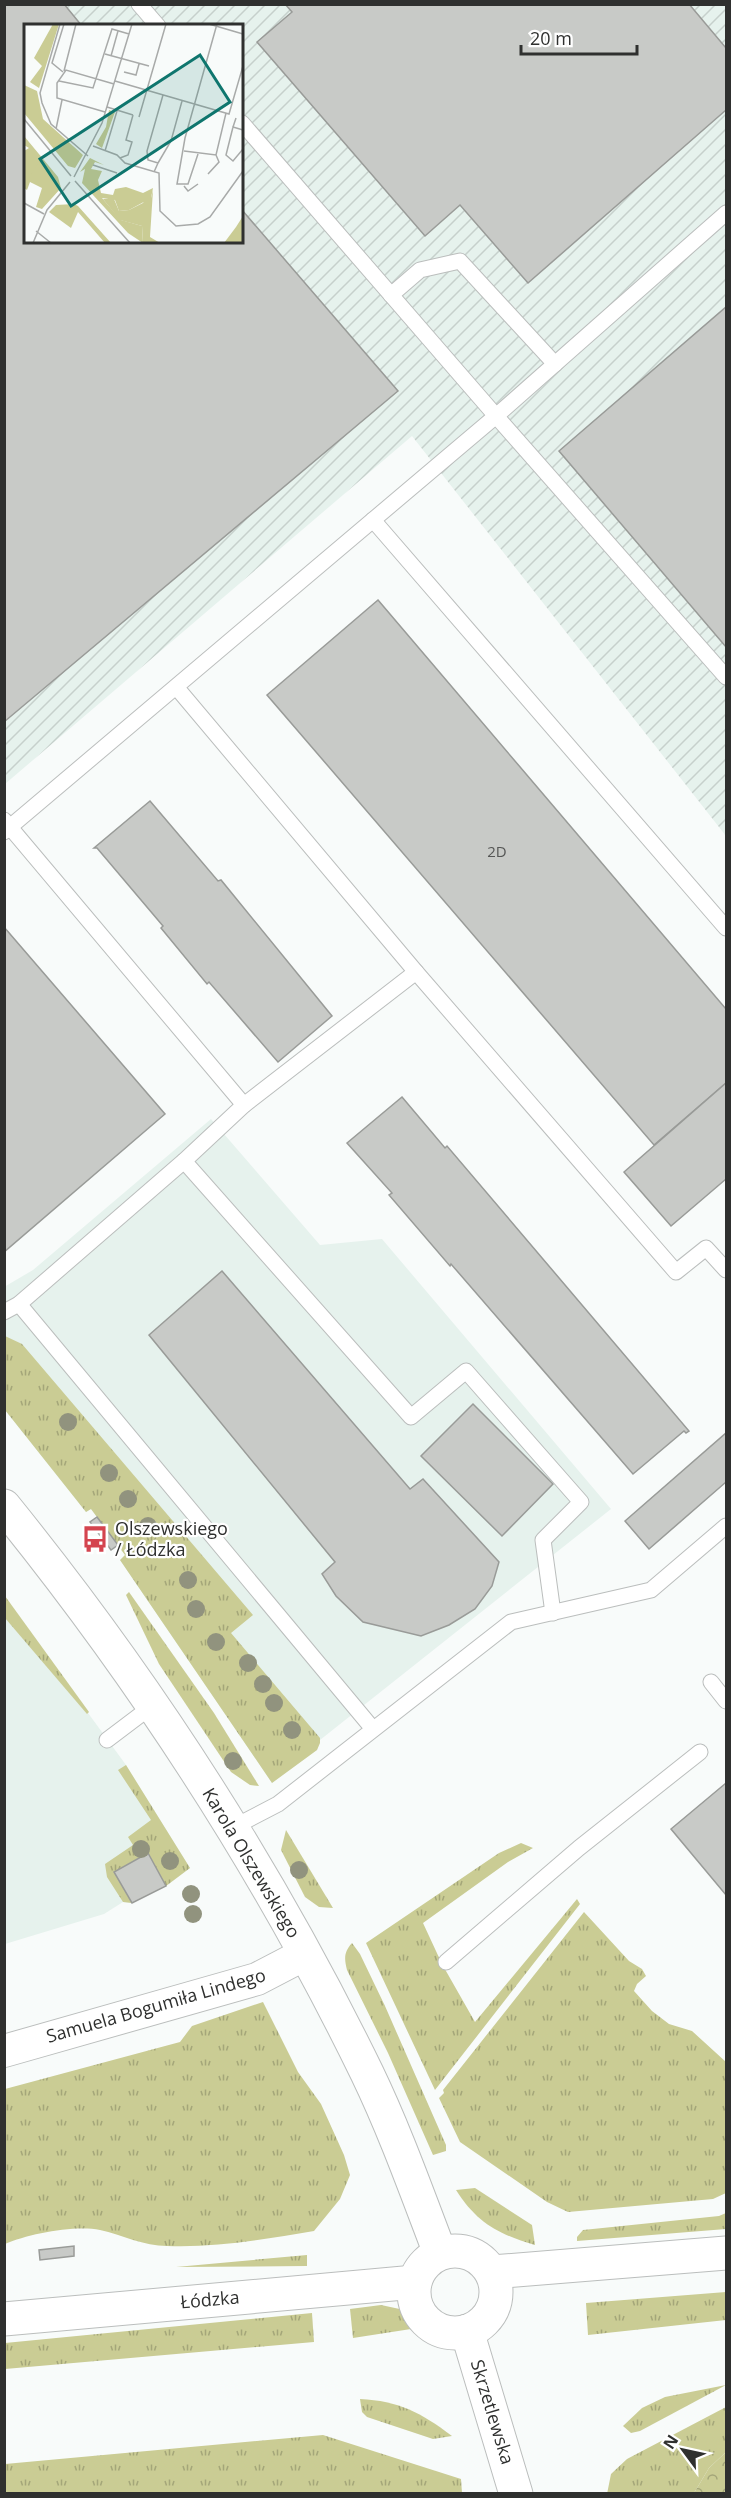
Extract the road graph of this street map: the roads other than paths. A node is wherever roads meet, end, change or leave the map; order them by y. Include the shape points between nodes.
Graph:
1 (139, 4) edge
2 (156, 24) edge
3 (243, 124) edge
4 (726, 213) edge
5 (391, 295) junction
6 (555, 364) junction
7 (496, 416) junction
8 (374, 520) junction
9 (726, 677) edge
10 (177, 688) junction
11 (6, 827) edge
12 (726, 928) edge
13 (416, 972) junction
14 (244, 1105) junction
15 (184, 1161) junction
16 (726, 1270) edge
17 (19, 1304) junction
18 (4, 1312) edge
19 (4, 1506) edge
20 (726, 1526) edge
21 (553, 1613) junction
22 (711, 1682) dead end
23 (726, 1701) edge
24 (152, 1706) junction
25 (373, 1730) junction
26 (107, 1740) dead end
27 (700, 1752) dead end
28 (232, 1828) junction
29 (305, 1954) junction
30 (446, 1962) dead end
31 (4, 2051) edge
32 (440, 2253) junction
33 (726, 2253) edge
34 (492, 2272) junction
35 (415, 2282) junction
36 (4, 2319) edge
37 (467, 2331) junction
38 (516, 2493) edge

1 - 2 lane
3 - 5 lane
4 - 6 lane
5 - 6 lane via 420,270 460,261
5 - 7 lane
6 - 7 lane
7 - 8 lane
7 - 9 lane
8 - 10 lane
8 - 12 lane
10 - 11 lane
10 - 13 lane
11 - 14 lane
13 - 14 lane
13 - 16 lane via 676,1272 706,1248
14 - 15 lane
15 - 17 lane
15 - 21 lane via 411,1418 466,1371 581,1502 543,1540
17 - 18 lane
17 - 25 lane
19 - 24 street, Karola Olszewskiego via 50,1562
20 - 21 lane via 651,1590
21 - 25 lane via 511,1622
22 - 23 lane
24 - 26 lane
24 - 28 street, Karola Olszewskiego
25 - 28 lane via 278,1804
27 - 30 lane via 579,1848
28 - 29 street, Karola Olszewskiego
29 - 31 street, Samuela Bogumiła Lindego via 257,1979
29 - 32 street, Karola Olszewskiego via 368,2074
32 - 34 street via 460,2250 478,2257
32 - 35 street via 424,2264
33 - 34 street
34 - 37 street via 497,2290 494,2307 483,2322
35 - 36 street, Łódzka
35 - 37 street via 415,2304 426,2322 446,2332
37 - 38 street, Skrzetlewska

